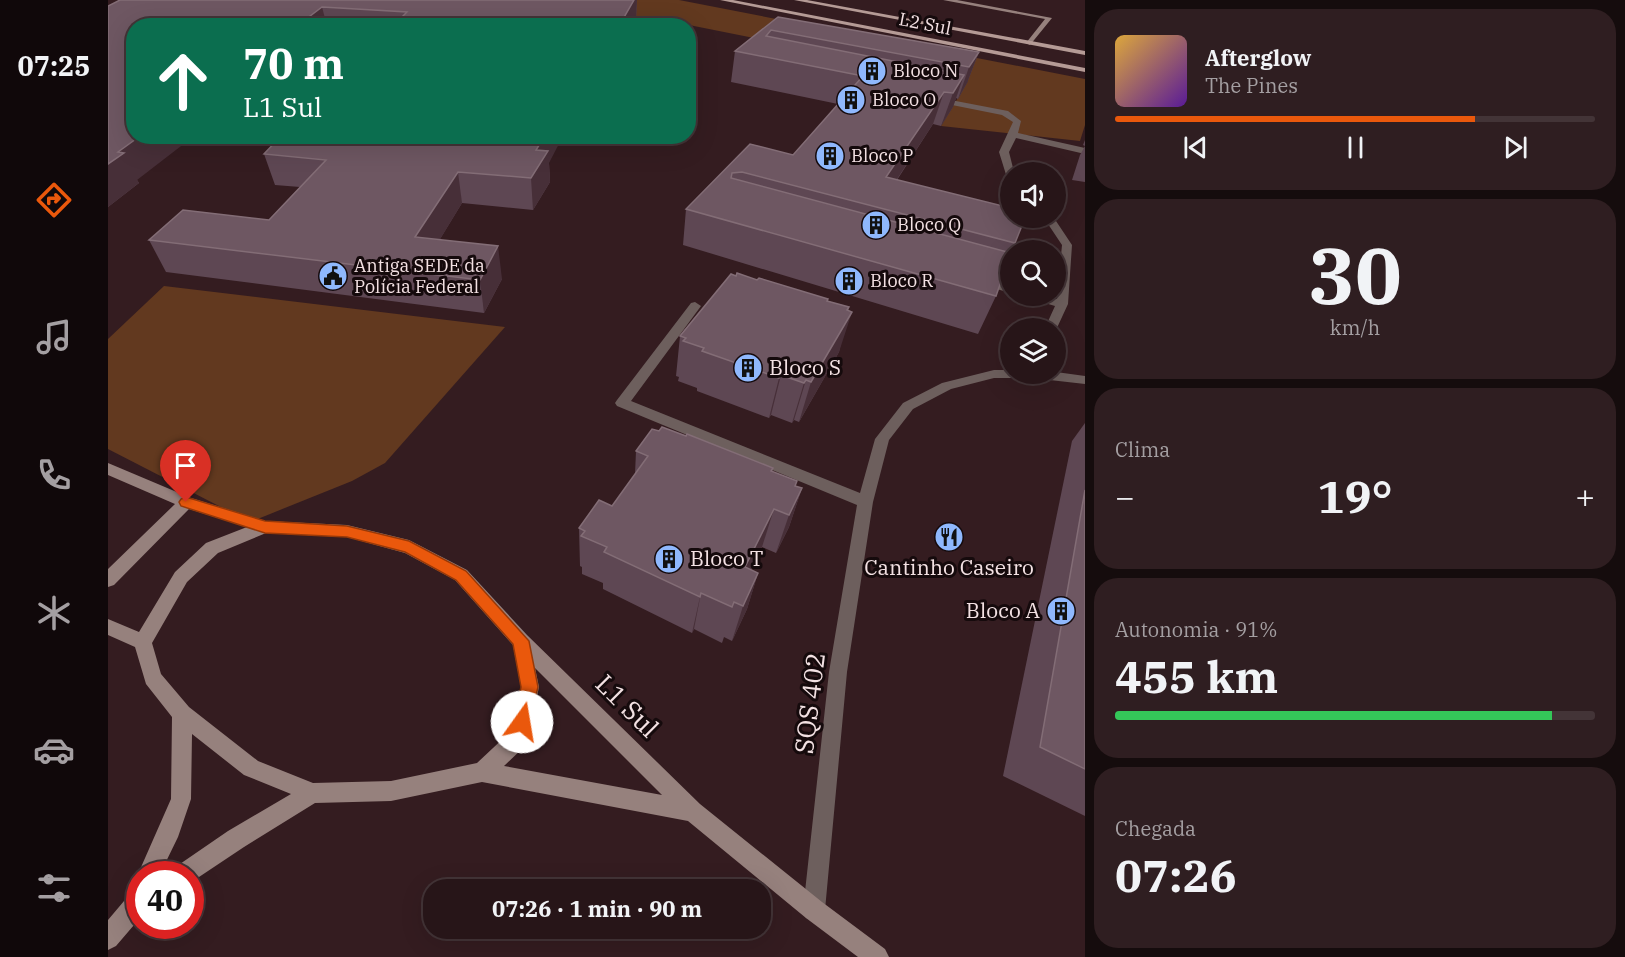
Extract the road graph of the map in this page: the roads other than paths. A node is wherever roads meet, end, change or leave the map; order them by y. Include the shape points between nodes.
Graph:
1 (723, 0) edge
2 (797, 0) edge
3 (946, 0) edge
4 (731, 1) edge
5 (1030, 43) junction
6 (1085, 53) edge
7 (1085, 70) edge
8 (925, 97) edge
9 (1013, 135) junction
10 (1085, 151) edge
11 (1007, 162) edge
12 (966, 277) edge
13 (1000, 287) edge
14 (695, 306) dead end
15 (1000, 374) edge
16 (1066, 378) edge
17 (1085, 380) edge
18 (108, 469) edge
19 (186, 502) junction
20 (865, 502) junction
21 (265, 527) junction
22 (108, 580) edge
23 (108, 627) edge
24 (521, 641) junction
25 (142, 642) junction
26 (182, 714) junction
27 (482, 772) junction
28 (313, 793) junction
29 (693, 811) junction
30 (155, 861) edge
31 (203, 861) edge
32 (814, 910) junction
33 (126, 916) edge
34 (108, 938) edge
35 (877, 957) edge

1 - 4 main road, L2 Sul
2 - 5 main road, L2 Sul
3 - 5 street via 1049,18
4 - 7 main road, L2 Sul
5 - 6 main road, L2 Sul
8 - 9 street via 1005,113 1017,121
9 - 10 street
9 - 11 street via 1004,152
12 - 13 street
14 - 20 street via 622,403
15 - 20 street, SQS 402 via 947,386 908,406 882,439
16 - 17 street, SQS 402
18 - 19 street
19 - 21 street
19 - 22 street
20 - 32 street, SQS 402 via 838,672
21 - 24 street, L1 Sul via 347,531 409,547 461,575
21 - 25 street via 212,548 181,577
23 - 25 street
24 - 27 street via 530,687 518,739
24 - 29 street, L1 Sul
25 - 26 street via 153,678
26 - 28 street via 251,768
26 - 30 street via 181,799
27 - 28 street via 391,791
27 - 29 street, L1 Sul
28 - 31 street
29 - 32 street, L1 Sul
32 - 35 street, L1 Sul
33 - 34 street

